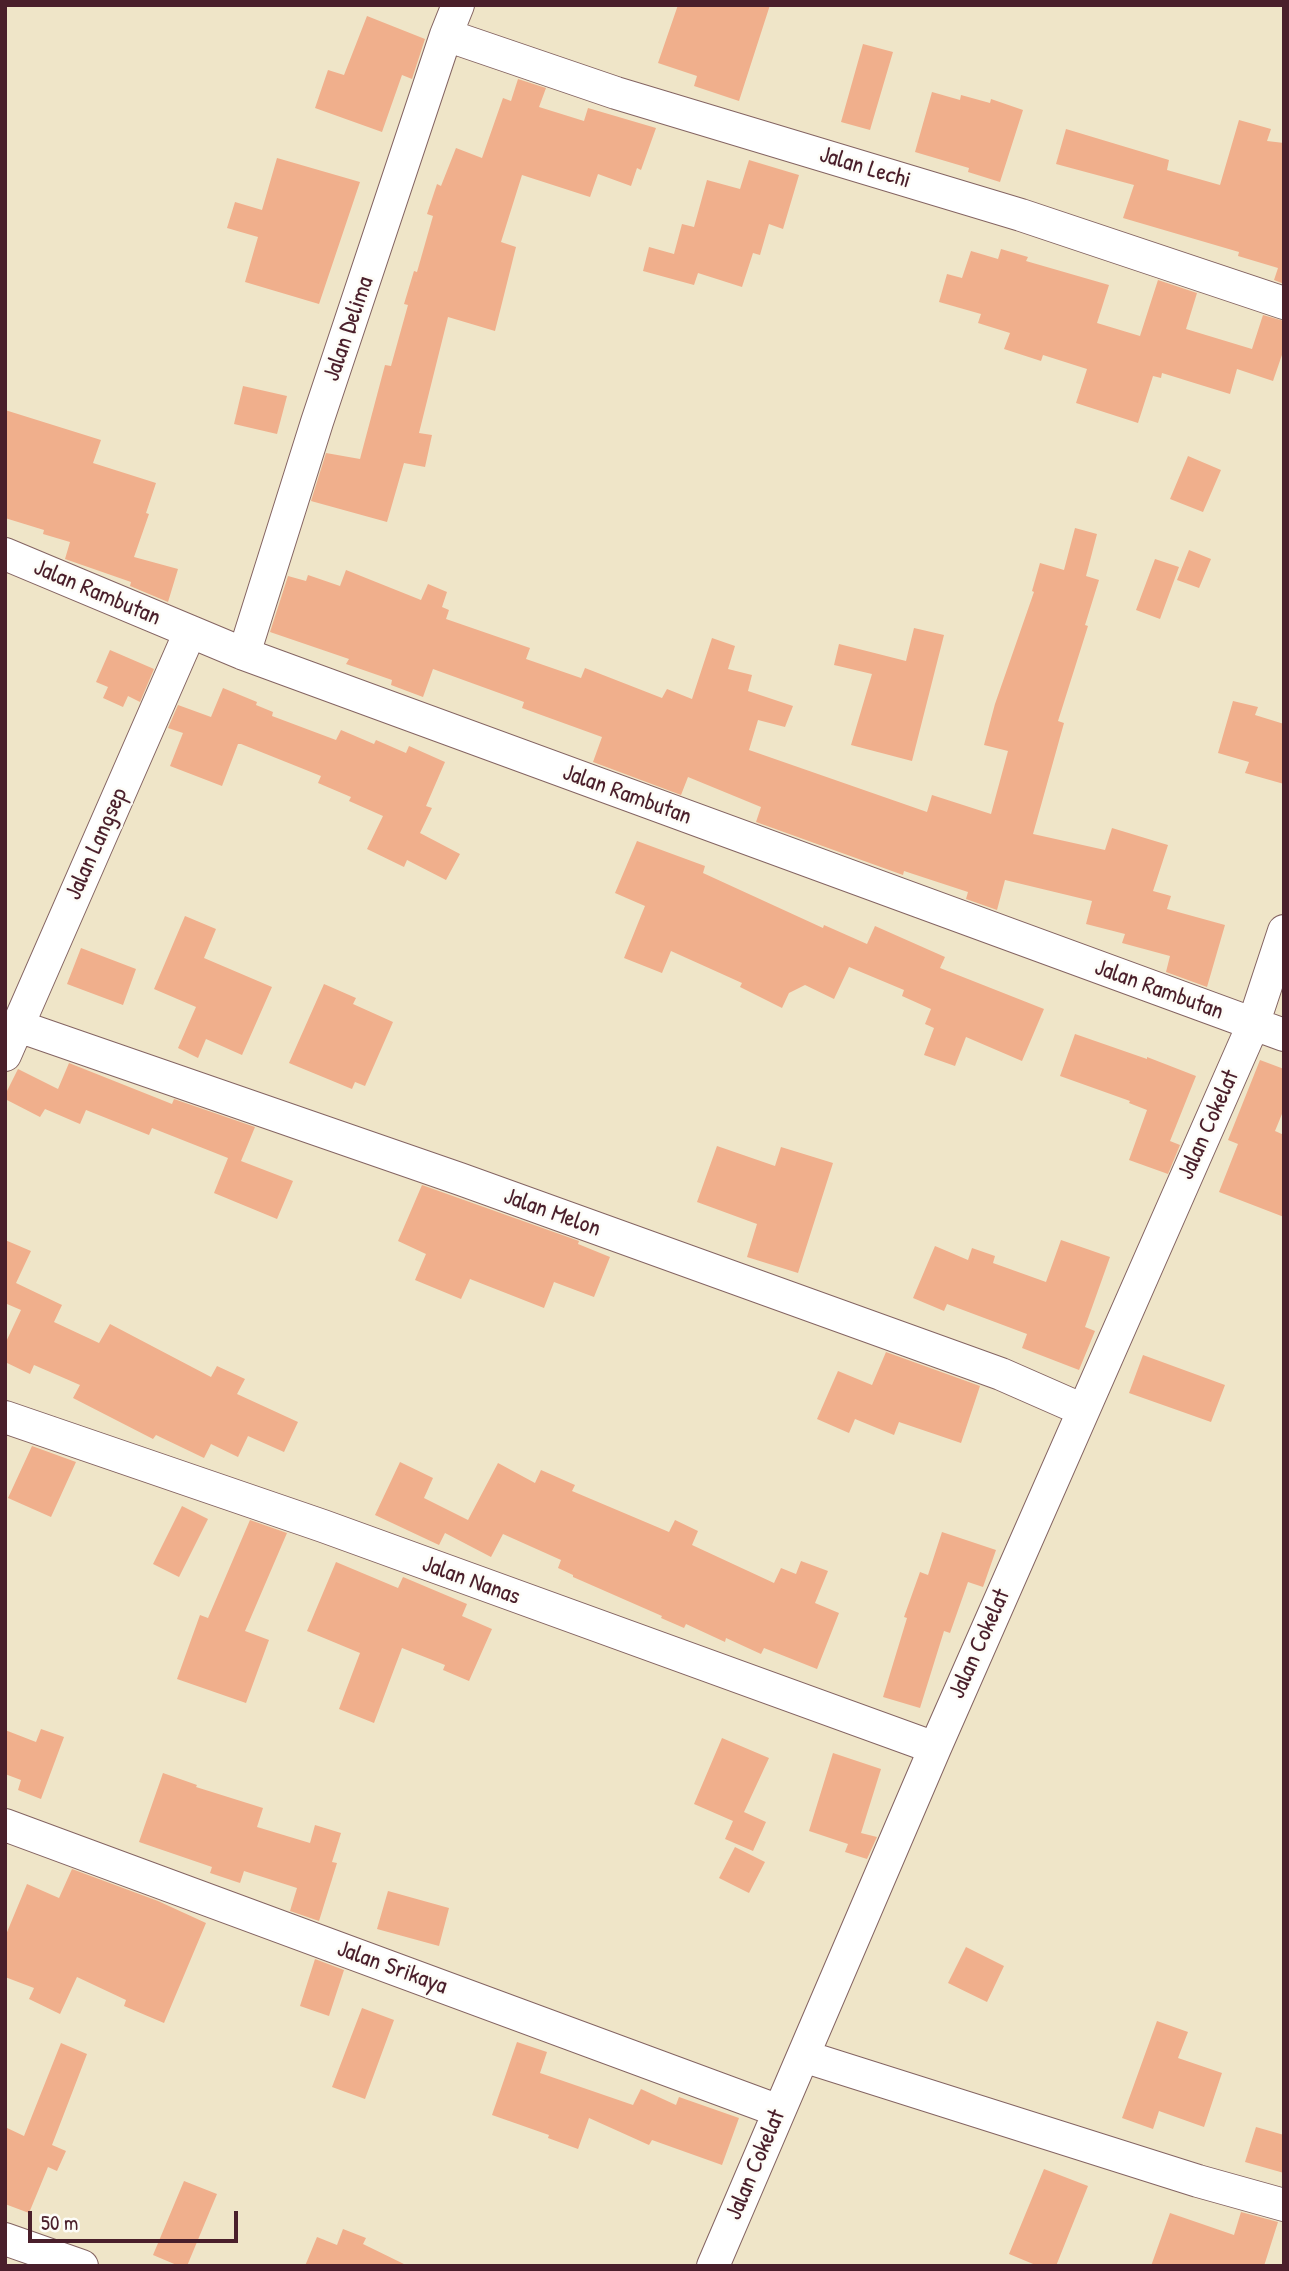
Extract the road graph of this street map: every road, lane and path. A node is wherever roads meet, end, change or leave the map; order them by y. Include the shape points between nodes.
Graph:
1 (458, 5) edge
2 (446, 35) junction
3 (1284, 303) edge
4 (5, 554) edge
5 (190, 632) junction
6 (244, 653) junction
7 (1284, 930) edge
8 (1253, 1025) junction
9 (18, 1026) junction
10 (1284, 1035) edge
11 (5, 1055) edge
12 (1083, 1410) junction
13 (5, 1417) edge
14 (935, 1748) junction
15 (5, 1825) edge
16 (803, 2056) junction
17 (779, 2111) junction
18 (1284, 2204) edge
19 (5, 2239) edge
20 (82, 2266) edge
21 (713, 2266) edge

1 - 2 street, Jalan Delima
2 - 3 street, Jalan Lechi via 616,93 1021,215
2 - 6 street, Jalan Delima
4 - 5 street, Jalan Rambutan
5 - 6 street, Jalan Rambutan
5 - 9 street, Jalan Langsep
6 - 8 street, Jalan Rambutan
7 - 8 street, Jalan Cokelat
8 - 10 street, Jalan Rambutan
8 - 12 street, Jalan Cokelat
9 - 11 street, Jalan Langsep
9 - 12 street, Jalan Melon via 1000,1374
12 - 14 street, Jalan Cokelat
13 - 14 street, Jalan Nanas via 323,1526
14 - 16 street, Jalan Cokelat
15 - 17 street, Jalan Srikaya
16 - 17 street, Jalan Cokelat
16 - 18 street
17 - 21 street, Jalan Cokelat
19 - 20 street

